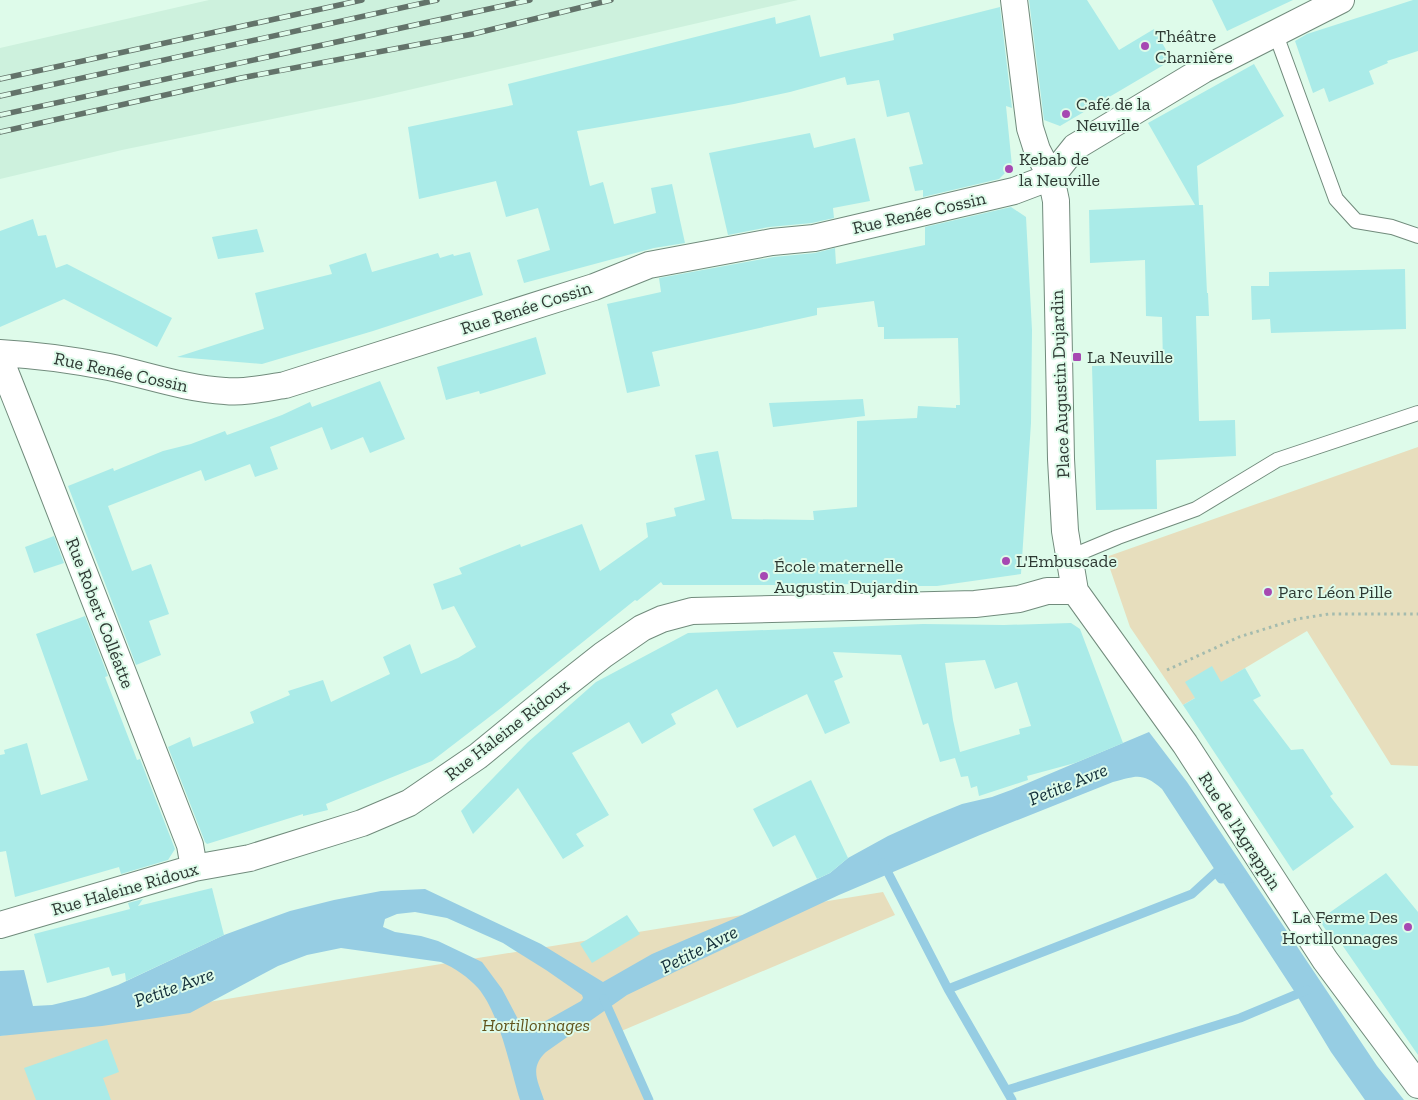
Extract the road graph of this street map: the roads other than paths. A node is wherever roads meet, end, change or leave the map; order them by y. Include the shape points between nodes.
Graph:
1 (1014, 0) edge
2 (1341, 0) edge
3 (1275, 32) junction
4 (1050, 177) junction
5 (1418, 236) edge
6 (0, 354) edge
7 (0, 359) edge
8 (1418, 413) edge
9 (1070, 557) junction
10 (1075, 591) junction
11 (1116, 649) joint
12 (194, 868) junction
13 (0, 925) edge
14 (1418, 1086) edge

1 - 4 street, Place Augustin Dujardin via 1030,128
2 - 3 street
3 - 4 street via 1075,147
3 - 5 lane via 1336,199 1356,221 1392,227
4 - 6 street, Rue Renée Cossin via 1014,191 814,238 772,242 649,265 594,287 285,385 250,391 204,390 109,367 56,358
4 - 9 street, Place Augustin Dujardin via 1056,201 1061,458 1065,531
7 - 12 street, Rue Robert Colléatte via 190,845
8 - 9 lane via 1277,460 1196,509
9 - 10 street, Place Augustin Dujardin
10 - 11 street, Place Augustin Dujardin
10 - 12 street, Rue Haleine Ridoux via 1048,591 1020,599 974,604 692,611 662,619 642,628 603,655 478,756 409,803 362,823 250,858
11 - 14 street, Rue de l'Agrappin via 1185,744 1325,960
12 - 13 street, Rue Haleine Ridoux

